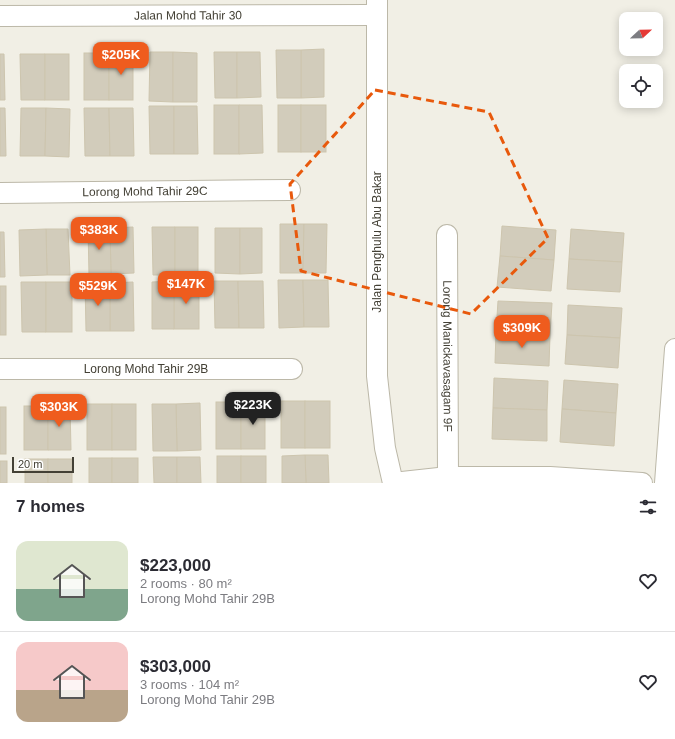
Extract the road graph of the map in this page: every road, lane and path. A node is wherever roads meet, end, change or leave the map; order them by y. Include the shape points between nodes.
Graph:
1 (377, 8) edge
2 (0, 16) edge
3 (290, 190) dead end
4 (0, 193) edge
5 (448, 236) dead end
6 (675, 349) edge
7 (0, 369) edge
8 (292, 369) dead end
9 (449, 480) edge
10 (613, 482) edge
11 (393, 483) edge
12 (642, 483) edge
13 (664, 483) edge

1 - 2 street, Jalan Mohd Tahir 30
1 - 11 street, Jalan Penghulu Abu Bakar via 377,376 384,441
3 - 4 street, Lorong Mohd Tahir 29C
5 - 9 street, Lorong Manickavasagam 9F
6 - 13 street
7 - 8 street, Lorong Mohd Tahir 29B
9 - 10 street via 550,477
9 - 11 street
10 - 12 street

